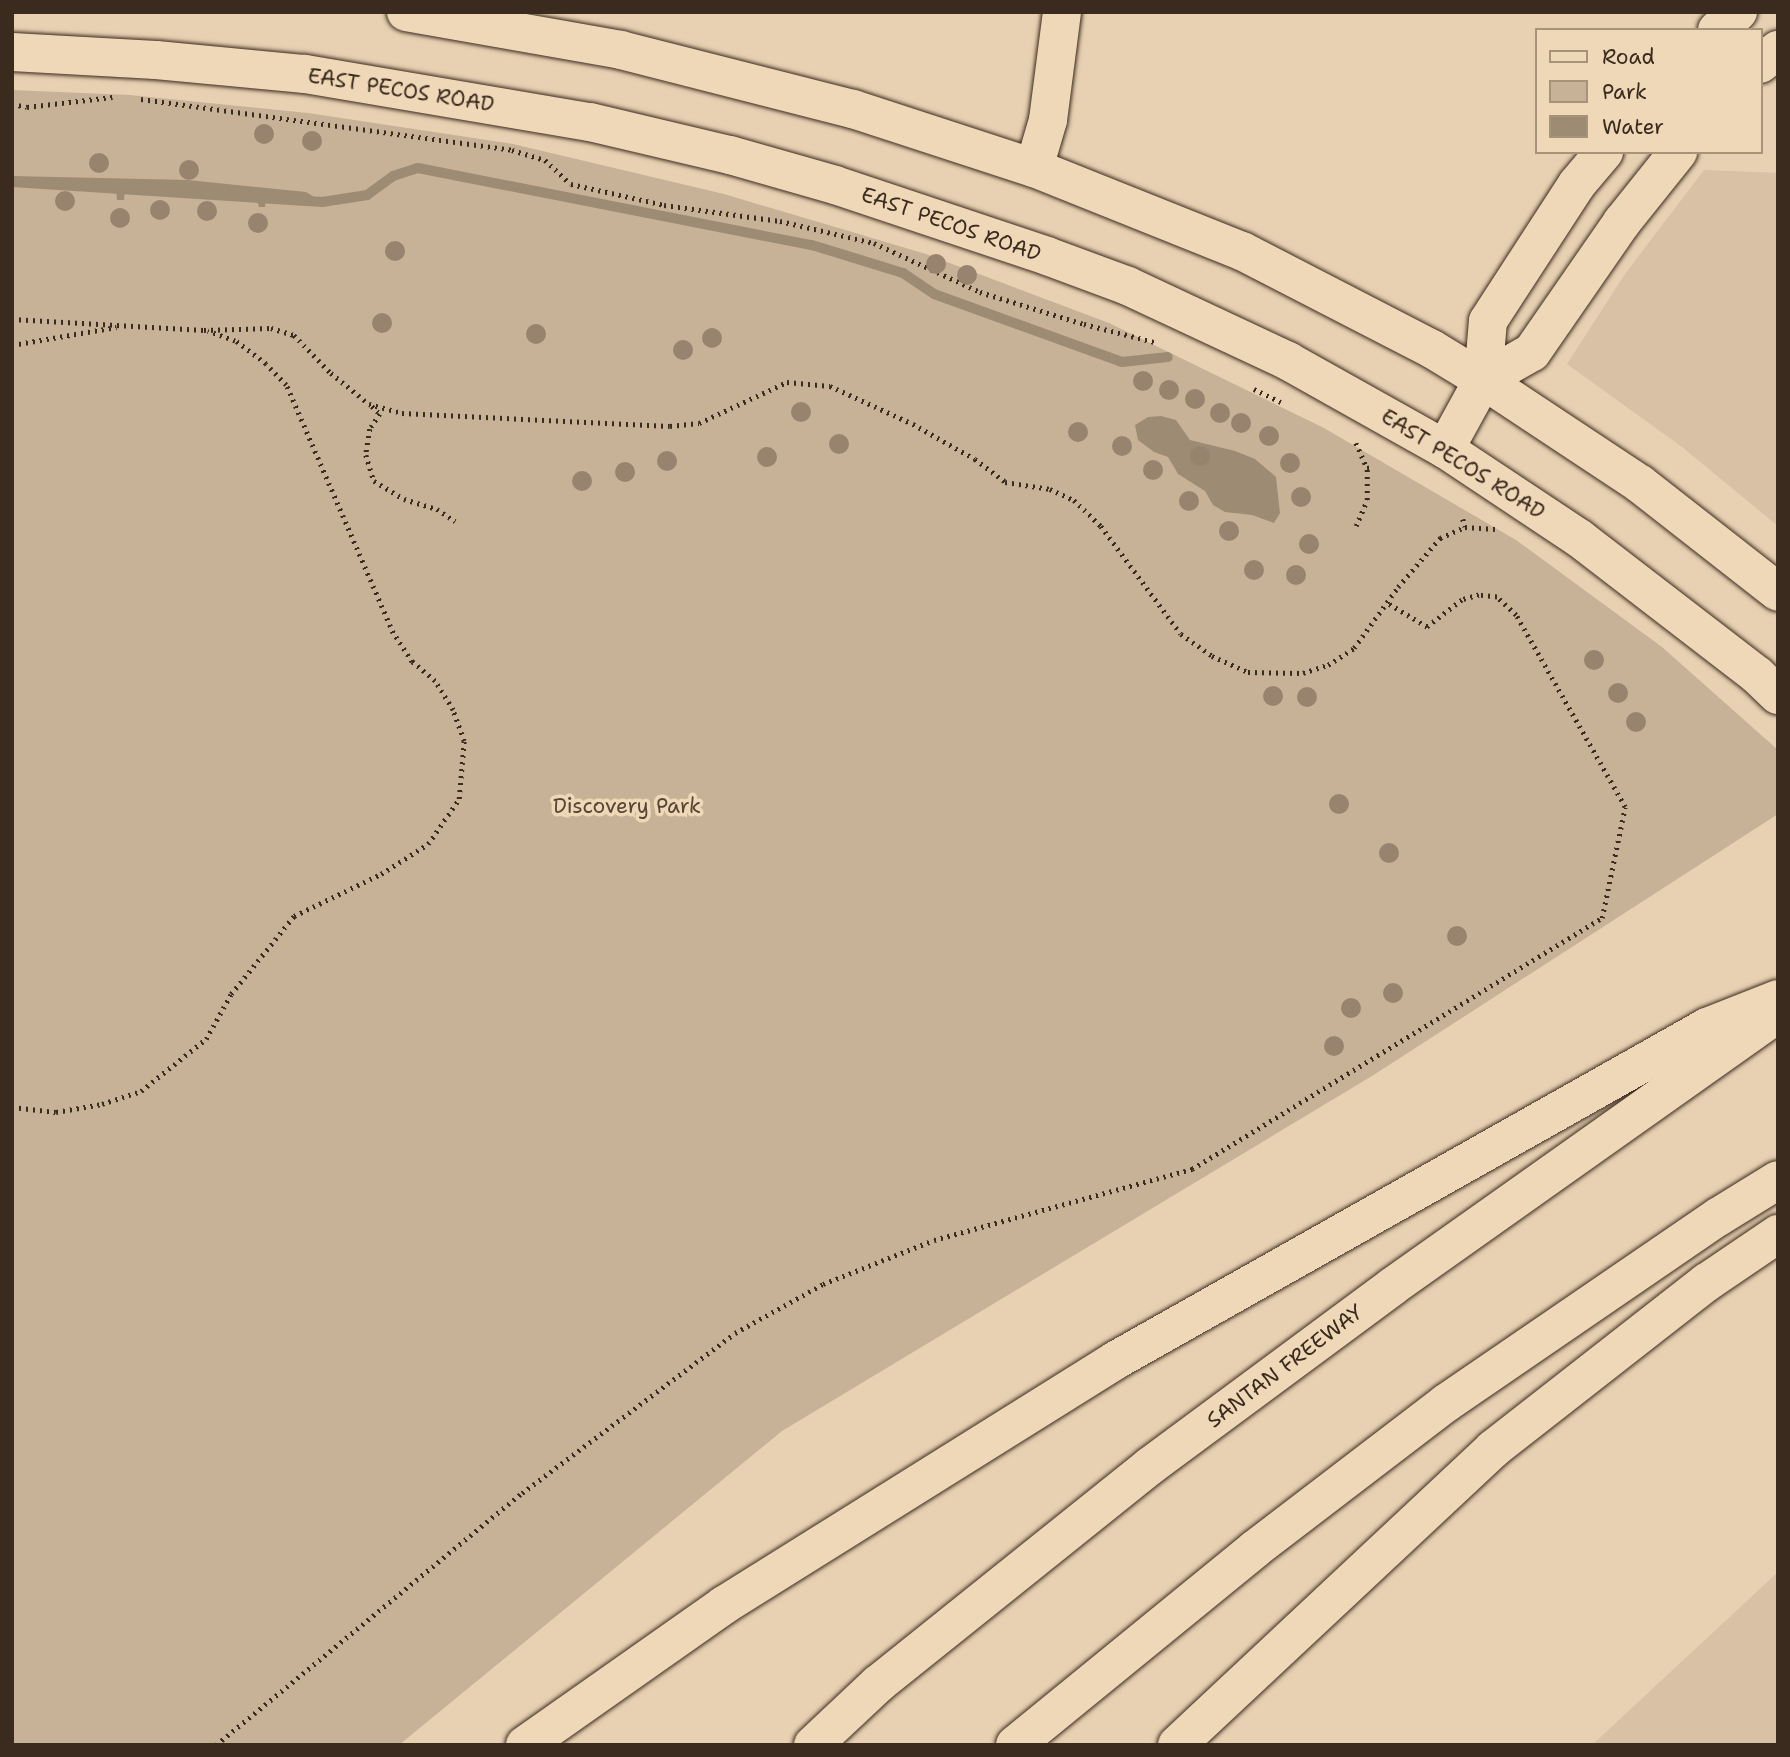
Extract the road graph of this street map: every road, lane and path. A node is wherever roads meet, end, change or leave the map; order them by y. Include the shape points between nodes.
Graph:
1 (406, 12) edge
2 (1062, 12) edge
3 (1738, 12) edge
4 (1719, 28) edge
5 (1778, 50) edge
6 (12, 52) edge
7 (1762, 62) edge
8 (118, 97) dead end
9 (130, 97) dead end
10 (12, 104) edge
11 (1602, 154) edge
12 (1676, 154) edge
13 (1034, 168) junction
14 (12, 320) edge
15 (128, 326) junction
16 (204, 330) junction
17 (12, 345) edge
18 (1169, 346) dead end
19 (1483, 380) junction
20 (1249, 386) dead end
21 (369, 404) junction
22 (1286, 405) dead end
23 (1345, 437) dead end
24 (1446, 449) junction
25 (1463, 519) dead end
26 (455, 521) dead end
27 (1356, 526) dead end
28 (1778, 592) edge
29 (1387, 603) junction
30 (1778, 695) edge
31 (1778, 999) edge
32 (1778, 1014) edge
33 (12, 1107) edge
34 (1778, 1180) edge
35 (1778, 1234) edge
36 (216, 1745) edge
37 (525, 1745) edge
38 (813, 1745) edge
39 (1015, 1745) edge
40 (1177, 1745) edge

1 - 13 main road via 621,50 761,84
2 - 13 main road via 1048,120
3 - 4 main road
5 - 7 main road
6 - 24 main road, EAST PECOS ROAD via 304,74 590,122 730,155 946,219 1128,286 1288,361
8 - 10 path via 27,107
9 - 18 path via 512,150 545,160 571,184 664,205 780,221 874,243 980,292
11 - 19 main road via 1577,184 1488,321
12 - 19 main road via 1622,222 1532,352
13 - 19 main road via 1242,251
14 - 15 path
15 - 16 path
15 - 17 path
16 - 21 path via 271,328 294,335
16 - 33 path via 235,341 266,363 286,385 388,622 412,662 435,681 453,710 464,741 459,799 428,844 380,874 294,916 231,994 206,1039 141,1091 56,1112
19 - 24 main road
19 - 28 main road via 1640,484
20 - 22 path
21 - 26 path via 380,414 370,429 366,455 374,481
21 - 29 path via 402,413 670,426 699,423 787,382 830,386 913,424 1006,482 1050,489 1074,500 1101,526 1181,634 1248,673 1303,673 1328,665 1354,649
23 - 27 path via 1357,443 1370,467 1367,500
24 - 30 main road, EAST PECOS ROAD via 1579,538
25 - 29 path via 1465,527 1440,538
29 - 36 path via 1427,627 1462,600 1479,595 1497,597 1516,615 1625,807 1602,918 1192,1169 934,1240 823,1284 735,1333 522,1493
31 - 37 main road via 1707,1027 1116,1360 724,1605
32 - 38 main road, SANTAN FREEWAY via 1393,1286 1150,1466 878,1684
34 - 39 main road via 1446,1403 1255,1549
35 - 40 main road via 1707,1282 1493,1449

